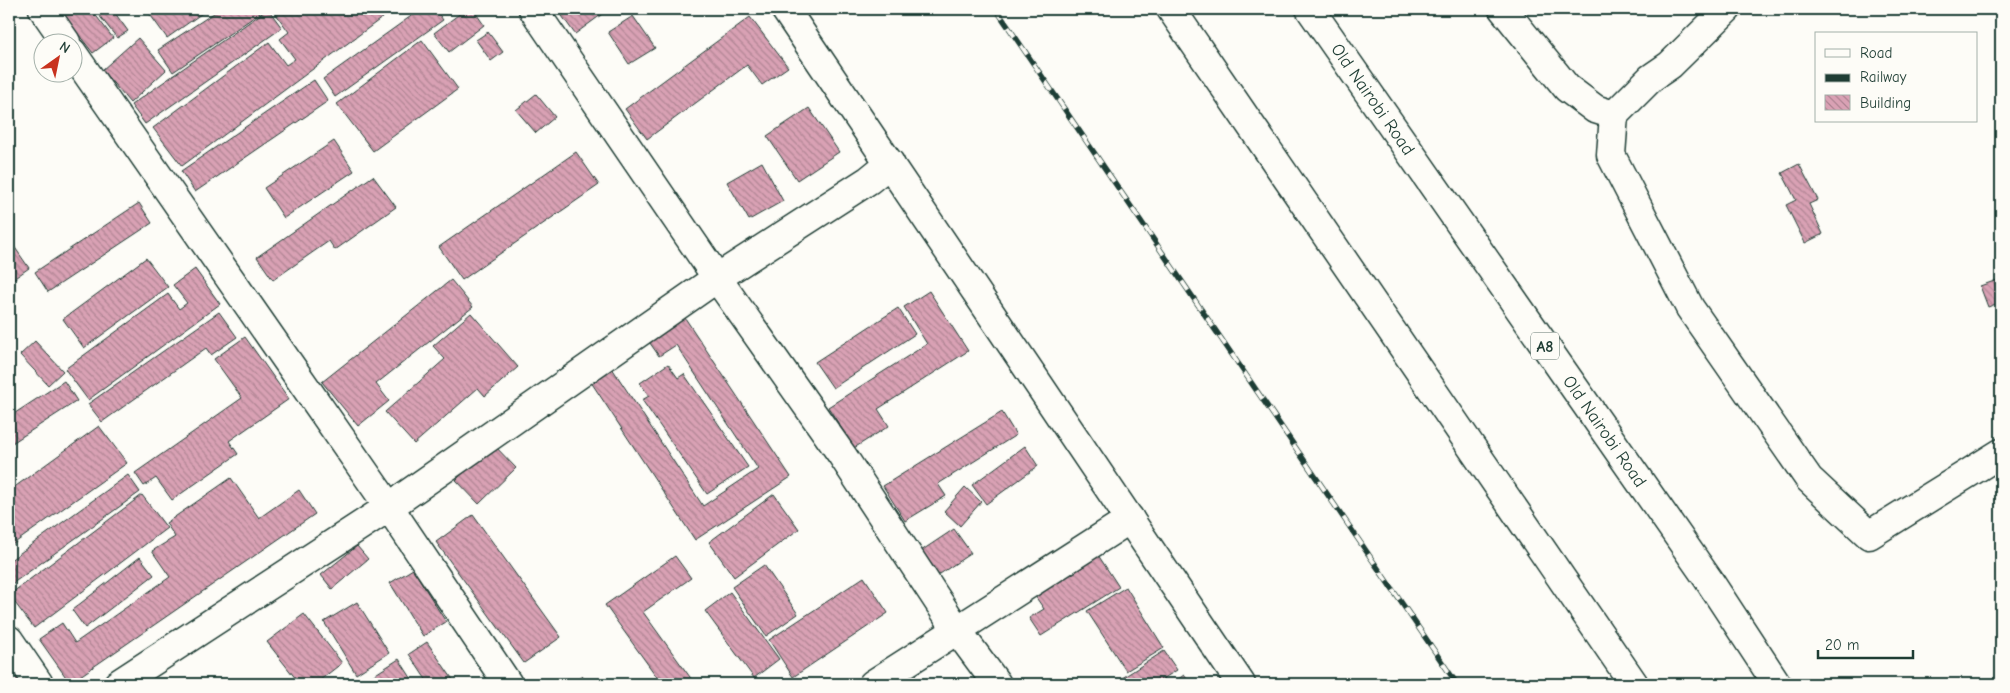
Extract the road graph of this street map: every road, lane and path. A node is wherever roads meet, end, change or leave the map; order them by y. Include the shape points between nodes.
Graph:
1 (43, 9) edge
2 (533, 9) edge
3 (786, 9) edge
4 (1172, 9) edge
5 (1310, 9) edge
6 (1503, 9) edge
7 (1727, 9) edge
8 (59, 32) edge
9 (82, 66) edge
10 (1614, 115) junction
11 (890, 164) junction
12 (717, 278) junction
13 (2001, 453) edge
14 (389, 506) junction
15 (1130, 518) junction
16 (957, 630) junction
17 (9, 640) edge
18 (38, 684) edge
19 (118, 684) edge
20 (508, 684) edge
21 (873, 684) edge
22 (996, 684) edge
23 (1241, 684) edge
24 (1634, 684) edge
25 (1777, 684) edge

1 - 8 main road
2 - 12 main road
3 - 11 main road
4 - 24 main road
5 - 25 main road, Old Nairobi Road / A8 via 1708,579
6 - 10 main road via 1567,88 1596,109
7 - 10 main road via 1670,66 1651,78
9 - 14 main road
10 - 13 main road via 1612,155 1690,308 1809,479 1870,535
11 - 12 main road
11 - 15 main road
12 - 14 main road
12 - 16 main road via 842,455
14 - 19 main road
14 - 20 main road
15 - 16 main road
15 - 23 main road
16 - 21 main road
16 - 22 main road
17 - 18 main road

